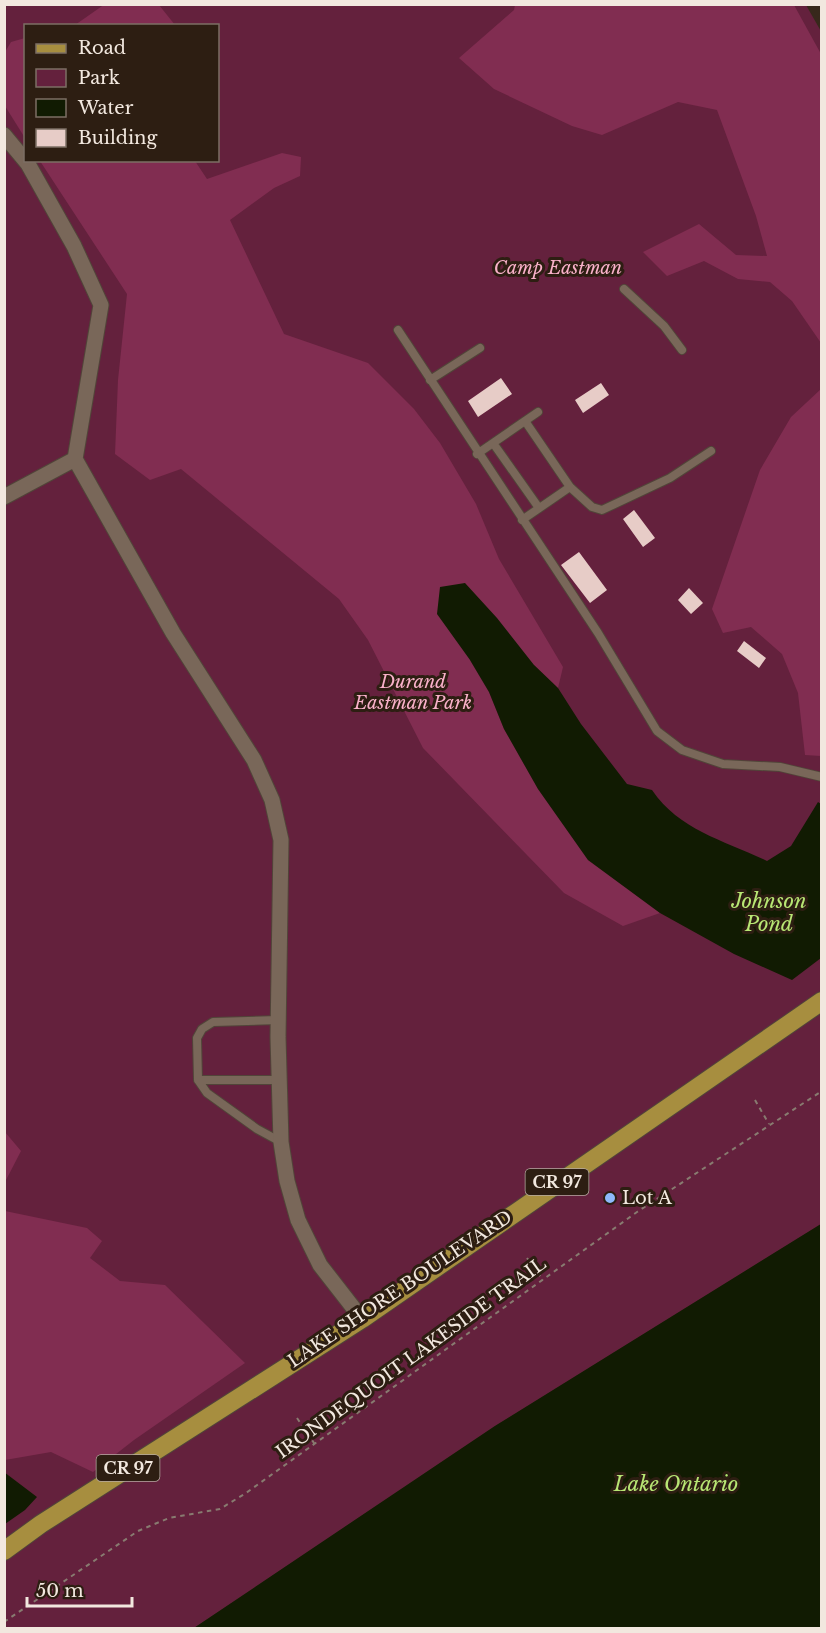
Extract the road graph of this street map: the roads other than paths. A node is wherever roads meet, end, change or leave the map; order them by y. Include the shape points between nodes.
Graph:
1 (4, 135) edge
2 (24, 159) edge
3 (26, 162) edge
4 (624, 289) dead end
5 (398, 330) dead end
6 (480, 348) dead end
7 (682, 350) dead end
8 (430, 380) junction
9 (538, 411) dead end
10 (525, 421) junction
11 (493, 443) junction
12 (711, 451) dead end
13 (477, 454) junction
14 (75, 459) junction
15 (570, 487) junction
16 (4, 497) edge
17 (538, 508) junction
18 (522, 520) junction
19 (822, 777) edge
20 (822, 1000) edge
21 (278, 1020) junction
22 (198, 1080) junction
23 (279, 1080) junction
24 (281, 1142) junction
25 (362, 1319) junction
26 (4, 1551) edge

1 - 2 street
3 - 14 street via 74,246 101,305
4 - 7 lane via 664,326
5 - 8 lane
6 - 8 lane
8 - 13 lane
9 - 10 lane
10 - 11 lane
10 - 15 lane
11 - 13 lane
11 - 17 lane
12 - 15 lane via 670,478 602,510 592,507
13 - 18 lane
14 - 16 street
14 - 21 street via 173,633 254,760 272,800 281,840
15 - 17 lane
17 - 18 lane
18 - 19 lane via 657,731 682,750 723,764 780,767
20 - 25 main road, LAKE SHORE BOULEVARD / CR 97
21 - 22 lane via 213,1022 201,1029 197,1038
21 - 23 street
22 - 23 lane
22 - 24 lane via 207,1093
23 - 24 street
24 - 25 street via 298,1220 320,1265
25 - 26 main road, LAKE SHORE BOULEVARD / CR 97

